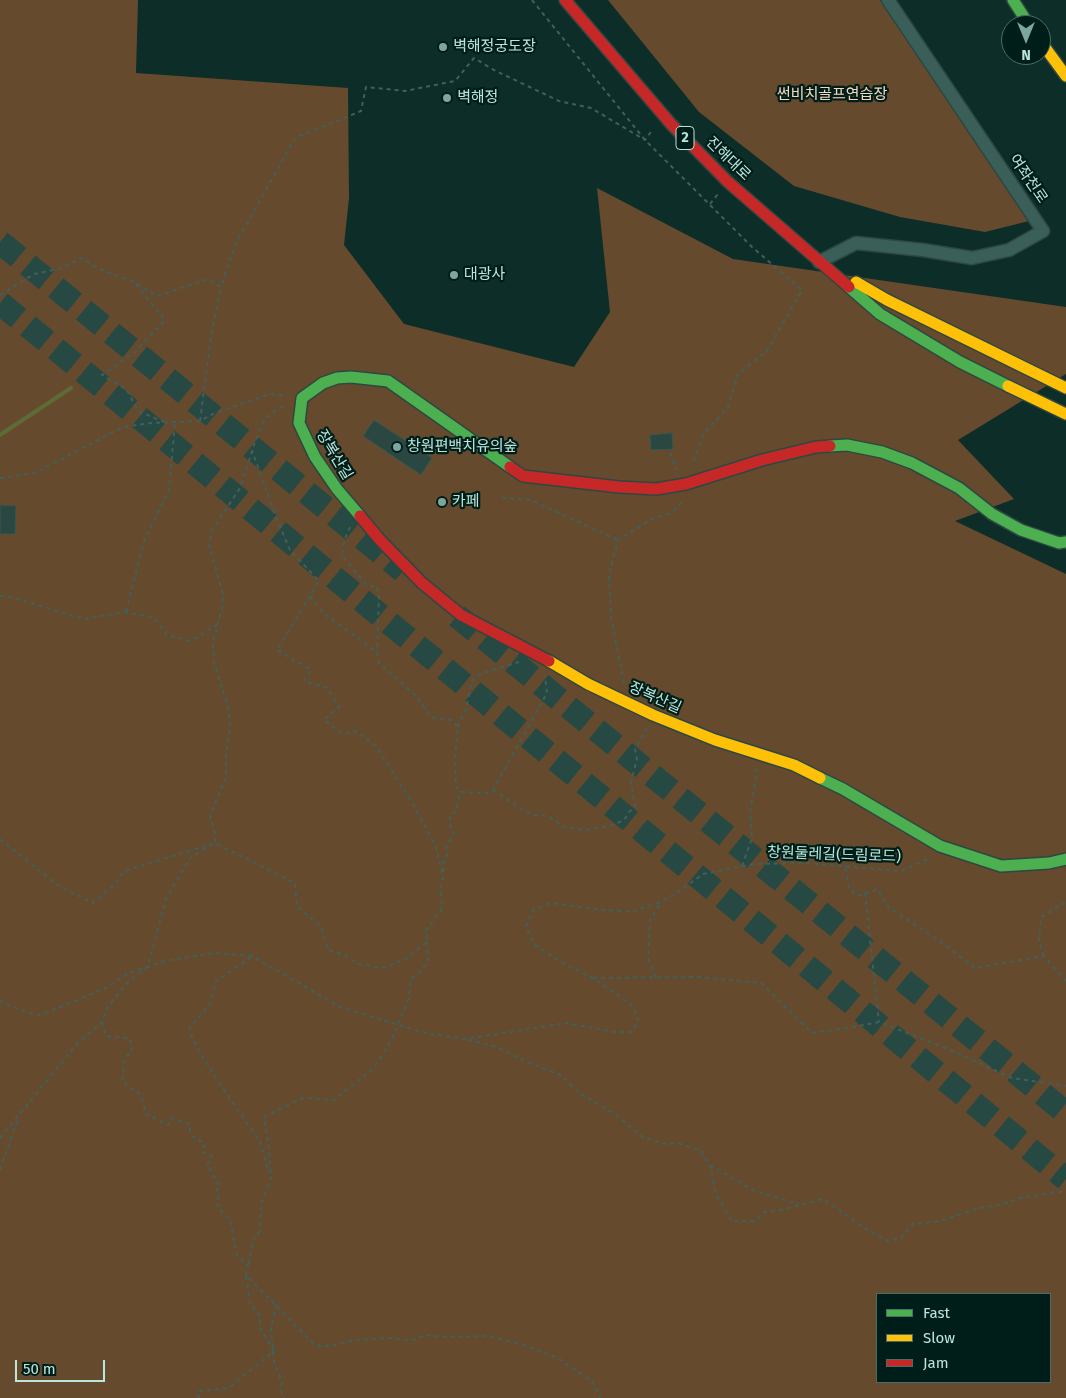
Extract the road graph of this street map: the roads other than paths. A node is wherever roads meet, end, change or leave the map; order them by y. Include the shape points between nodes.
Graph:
1 (565, 0) edge
2 (888, 0) edge
3 (1013, 0) edge
4 (1023, 15) edge
5 (1051, 56) edge
6 (1066, 76) edge
7 (819, 262) junction
8 (1066, 388) edge
9 (1066, 414) edge
10 (1066, 542) edge
11 (1066, 859) edge

1 - 7 street, 진해대로 / 2 via 663,114 732,185
2 - 7 street, 여좌천로 via 1043,231 1009,250 972,258 856,243
3 - 4 street
5 - 6 street
7 - 8 street, 2 via 887,300
7 - 9 street, 2 via 880,314 960,362
10 - 11 street, 장복산길 via 1059,543 1021,530 992,514 959,488 912,462 847,445 816,447 684,484 656,489 619,487 523,476 388,381 338,378 323,382 302,398 299,423 315,457 337,489 356,514 422,583 461,615 588,684 651,714 716,740 794,765 940,846 1001,866

